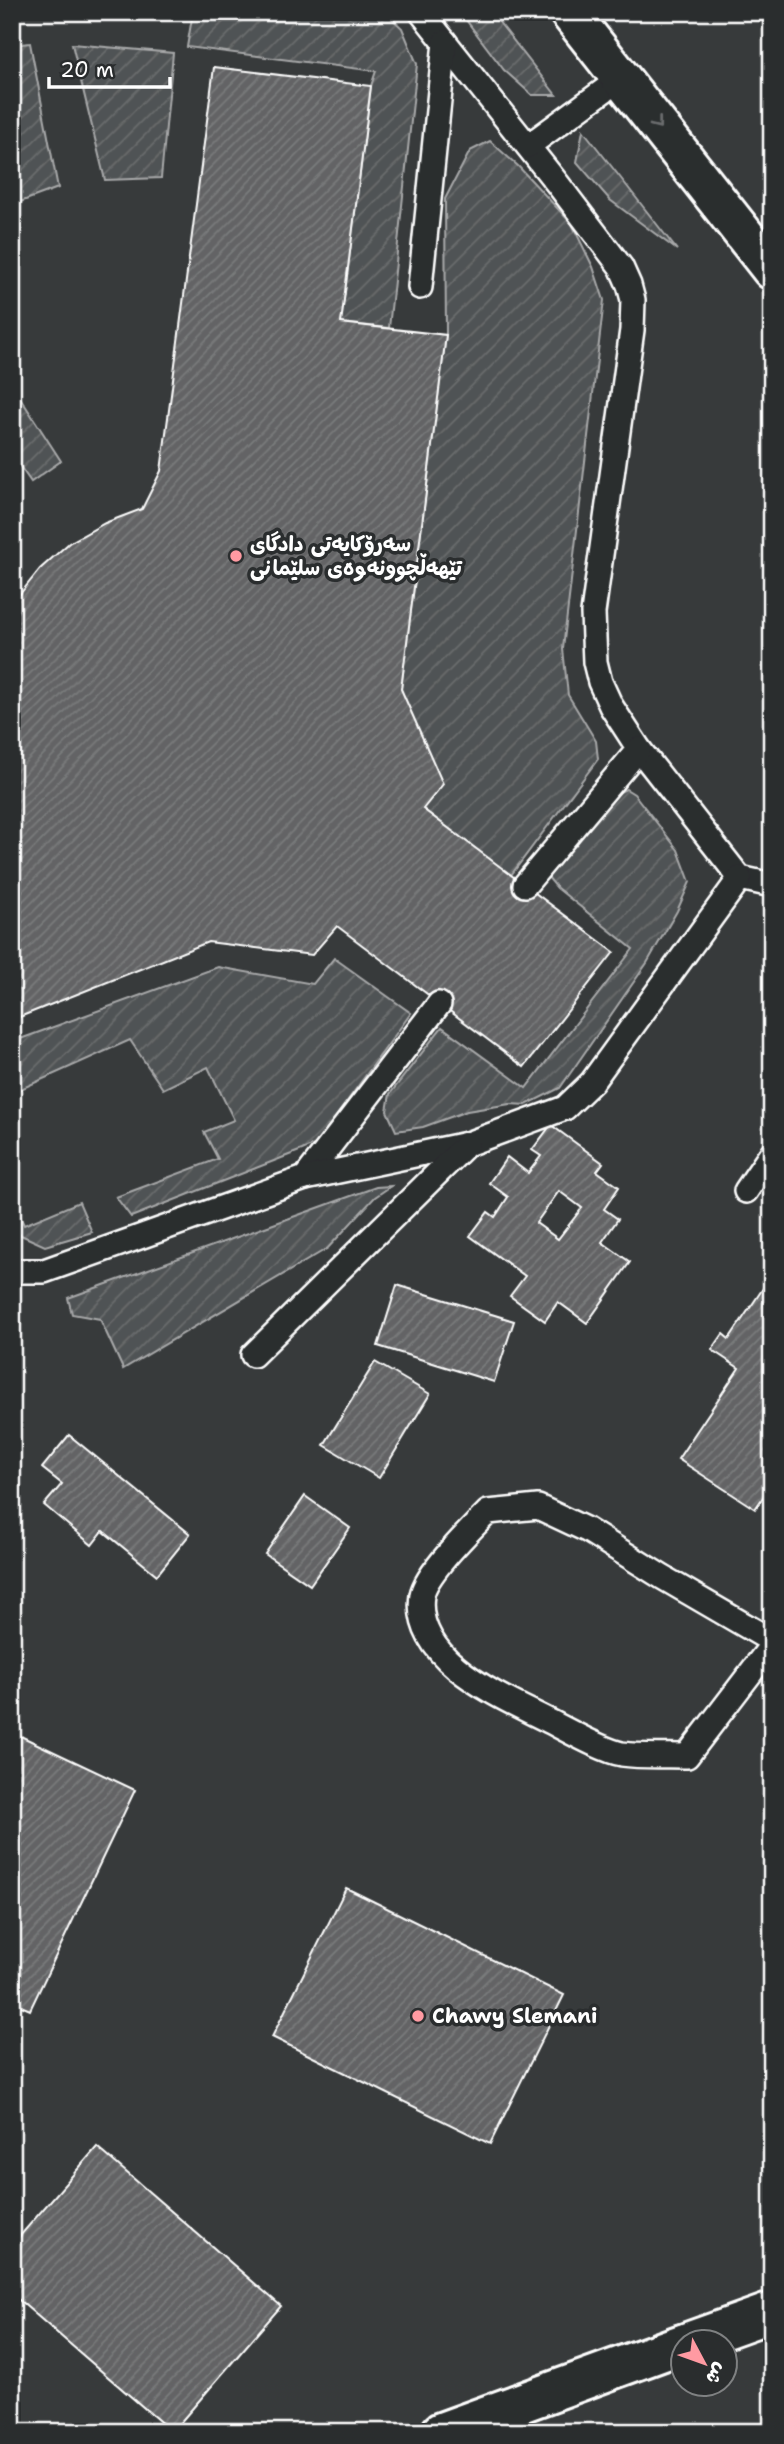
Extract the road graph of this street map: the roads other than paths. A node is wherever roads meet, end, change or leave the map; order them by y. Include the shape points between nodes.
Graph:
1 (421, 12) edge
2 (569, 12) edge
3 (445, 42) junction
4 (621, 78) junction
5 (528, 146) junction
6 (772, 270) edge
7 (420, 288) dead end
8 (639, 749) junction
9 (740, 878) junction
10 (524, 885) dead end
11 (772, 885) edge
12 (439, 1004) dead end
13 (467, 1144) junction
14 (772, 1153) edge
15 (305, 1178) junction
16 (746, 1191) dead end
17 (12, 1271) edge
18 (253, 1355) dead end
19 (772, 1643) edge
20 (772, 2312) edge
21 (729, 2328) edge
22 (668, 2349) edge
23 (441, 2432) edge

1 - 3 lane
2 - 4 street
3 - 5 lane
3 - 7 lane
4 - 5 lane
4 -> 6 street
5 - 8 lane via 621,267 633,300 593,613 600,682
8 - 9 lane
8 - 10 lane
9 - 11 lane
9 - 13 lane via 583,1091 565,1108
12 - 15 lane
13 - 15 lane
13 - 18 lane
14 - 16 lane
15 - 17 lane via 44,1272
19 - 19 lane via 687,1756 620,1754 489,1690 454,1666 424,1629 422,1592 450,1550 488,1512 538,1507 587,1530
20 - 21 street
22 - 23 street

